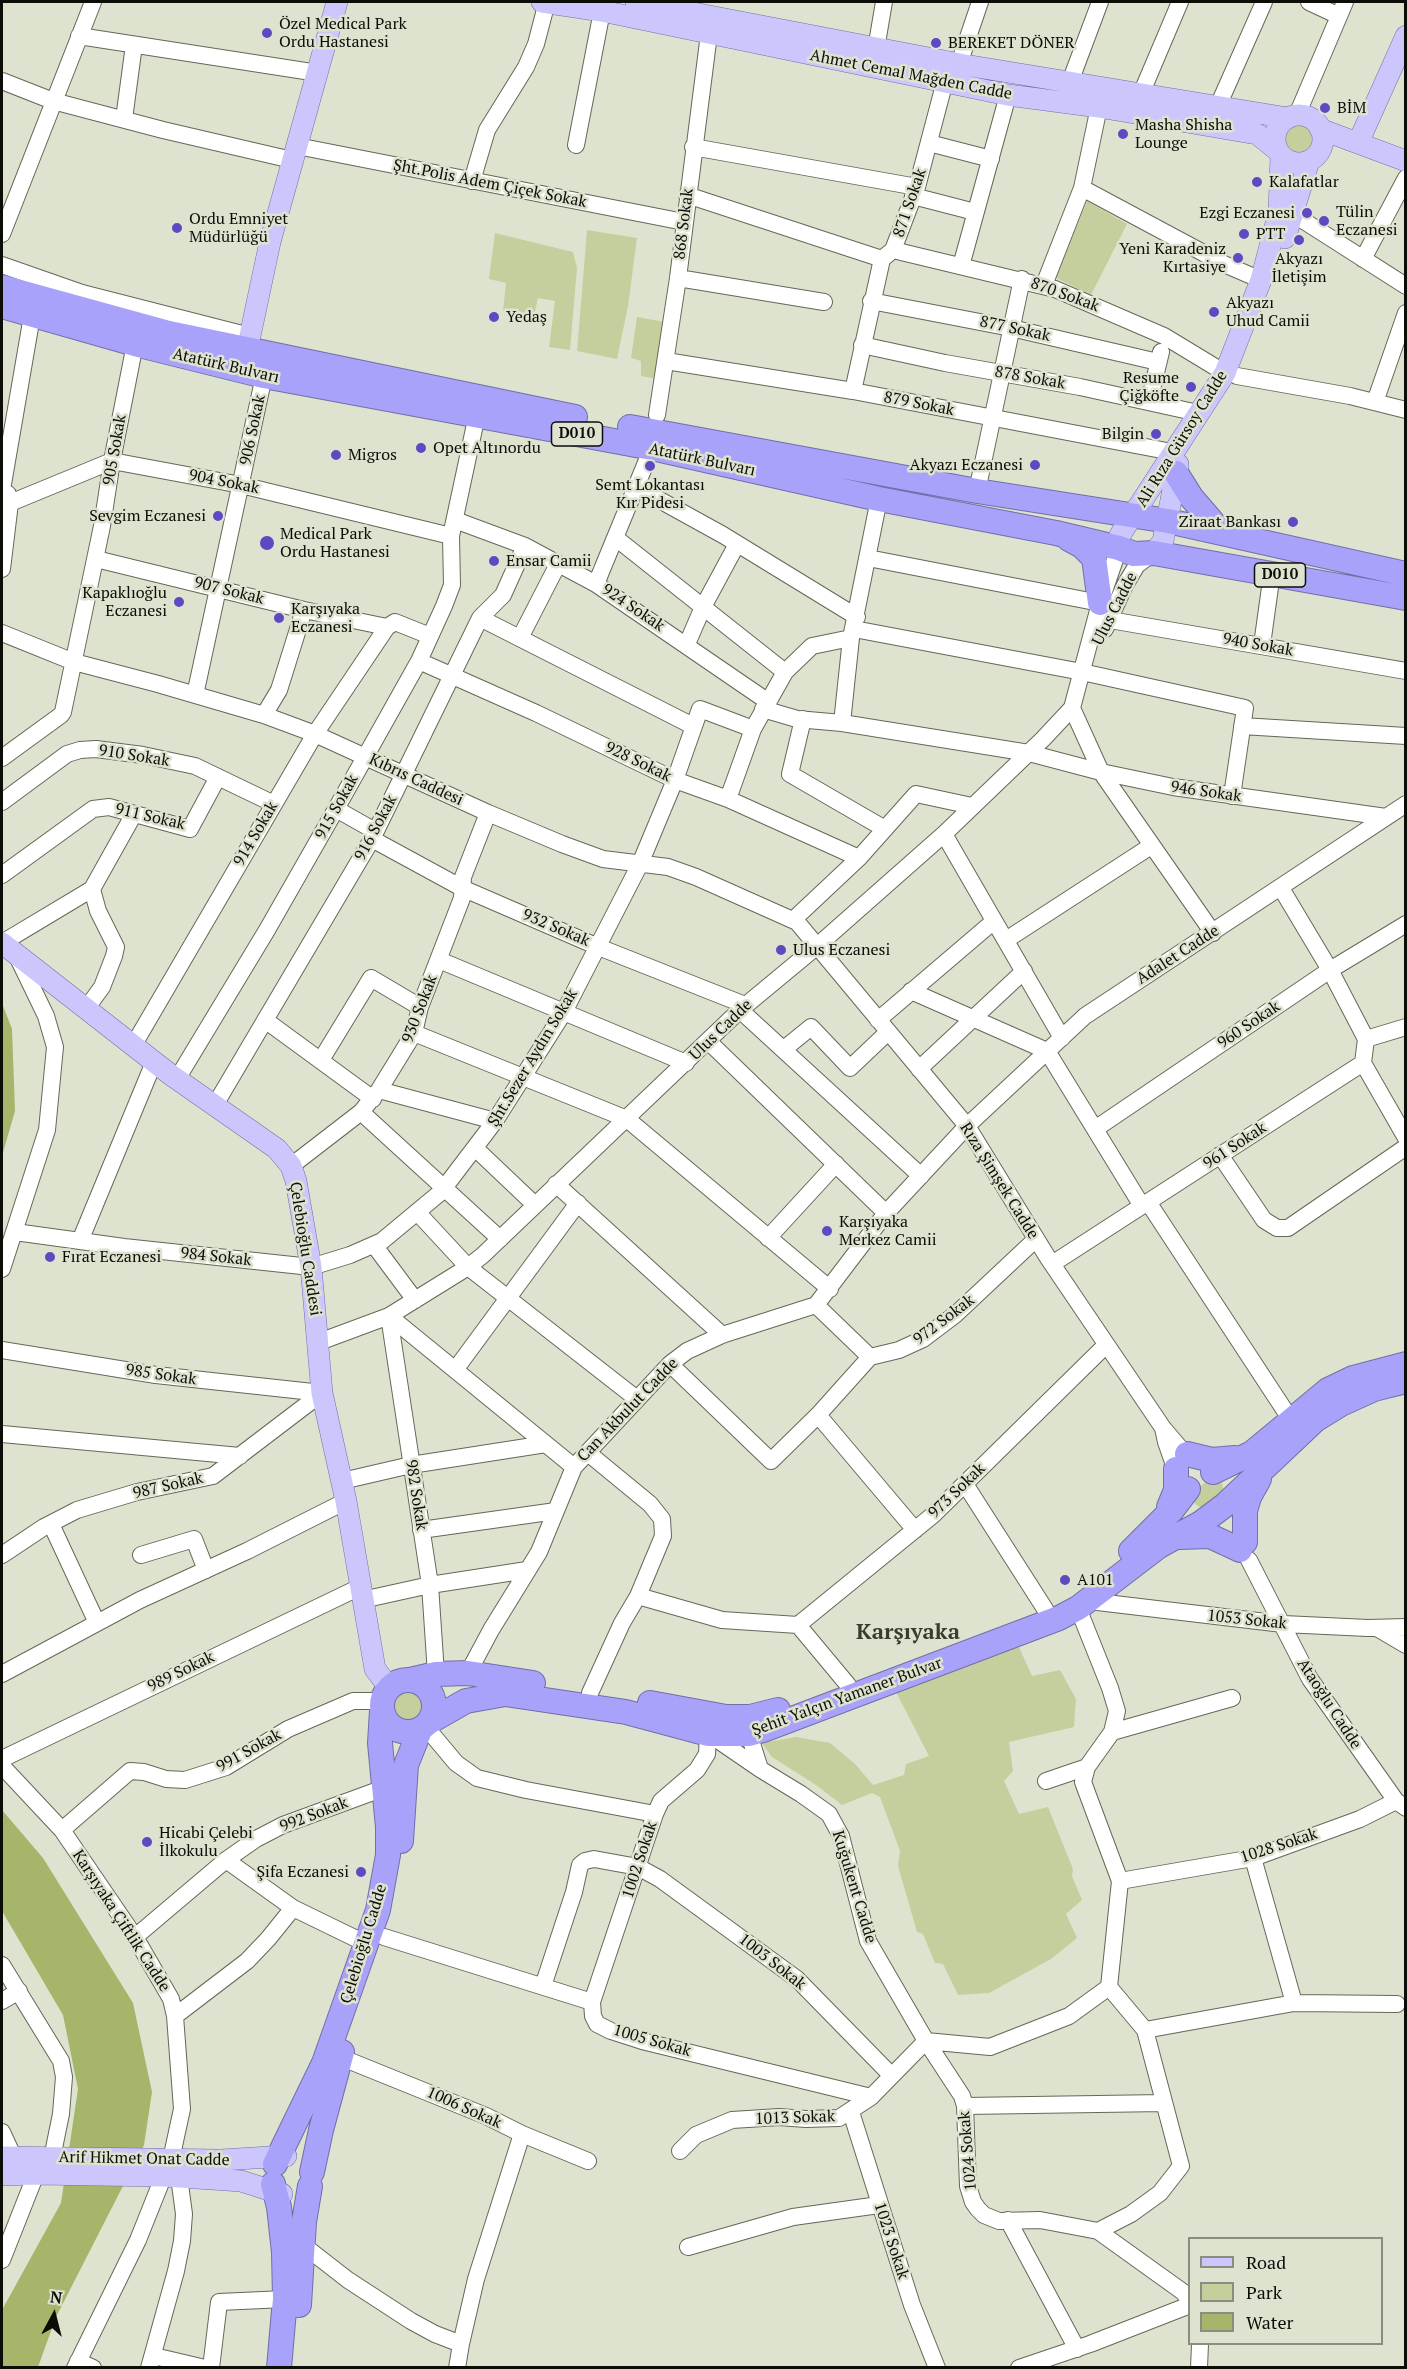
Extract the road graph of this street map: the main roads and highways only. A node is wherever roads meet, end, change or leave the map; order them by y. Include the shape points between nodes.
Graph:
1 (542, 2) edge
2 (547, 2) edge
3 (642, 2) edge
4 (336, 3) edge
5 (1406, 36) edge
6 (1293, 117) junction
7 (1320, 129) junction
8 (1358, 143) junction
9 (1279, 153) junction
10 (1309, 161) junction
11 (1406, 161) edge
12 (2, 287) edge
13 (2, 306) edge
14 (250, 336) road end
15 (1231, 374) junction
16 (1174, 463) junction
17 (1134, 515) junction
18 (1168, 521) junction
19 (1221, 532) junction
20 (1056, 533) junction
21 (1119, 548) junction
22 (1154, 553) junction
23 (1406, 574) edge
24 (1406, 598) edge
25 (1105, 611) road end
26 (7, 948) edge
27 (1406, 1364) edge
28 (1406, 1381) edge
29 (1257, 1462) junction
30 (1206, 1490) junction
31 (1166, 1531) junction
32 (391, 1694) junction
33 (425, 1726) junction
34 (376, 1940) junction
35 (8, 2157) edge
36 (59, 2163) junction
37 (163, 2170) junction
38 (2, 2175) edge
39 (279, 2175) junction
40 (311, 2179) junction
41 (279, 2367) edge
42 (294, 2367) edge

1 - 2 main road, Ahmet Cemal Mağden Cadde
2 - 9 main road, Ahmet Cemal Mağden Cadde via 1008,95 1257,134
3 - 6 main road, Ahmet Cemal Mağden Cadde via 960,64
4 - 14 main road via 270,242
5 - 8 main road
6 - 7 main road via 1311,118
6 - 9 main road via 1277,128
7 - 8 main road
7 - 10 main road via 1322,144
8 - 11 main road
9 - 10 main road via 1294,163
9 - 15 main road, Ali Rıza Gürsoy Cadde via 1279,212
10 - 15 main road, Ali Rıza Gürsoy Cadde via 1293,214
12 - 17 highway, Atatürk Bulvarı / D010 via 169,333 585,419 977,491
13 - 20 highway, Atatürk Bulvarı / D010 via 264,376 652,448 879,499
15 - 16 main road, Ali Rıza Gürsoy Cadde
15 - 16 main road, Ali Rıza Gürsoy Cadde via 1198,413
16 - 17 main road, Ali Rıza Gürsoy Cadde
16 - 18 main road, Ali Rıza Gürsoy Cadde
16 - 19 highway via 1191,497
17 - 18 highway, Atatürk Bulvarı / D010
17 - 21 main road, Ali Rıza Gürsoy Cadde via 1120,535
18 - 19 highway, Atatürk Bulvarı / D010
18 - 22 main road, Ali Rıza Gürsoy Cadde via 1163,541
19 - 23 highway, Atatürk Bulvarı / D010
20 - 21 highway, Atatürk Bulvarı / D010
20 - 25 highway via 1082,546 1094,558
21 - 22 highway, Atatürk Bulvarı / D010 via 1134,554
22 - 24 highway, Atatürk Bulvarı / D010
26 - 32 main road, Çelebioğlu Caddesi via 154,1062 277,1149 291,1166 311,1267 322,1393 344,1491 375,1669
27 - 29 highway, Şehit Yalçın Yamaner Bulvar via 1353,1378 1328,1390 1291,1420
28 - 29 highway, Şehit Yalçın Yamaner Bulvar via 1374,1389 1341,1404
29 - 30 highway, Şehit Yalçın Yamaner Bulvar
29 - 30 highway via 1212,1460
29 - 31 highway via 1245,1511 1244,1551 1210,1536
30 - 31 highway, Şehit Yalçın Yamaner Bulvar
30 - 31 highway, Şehit Yalçın Yamaner Bulvar
31 - 32 highway, Şehit Yalçın Yamaner Bulvar via 1143,1542 1088,1585 1045,1609 772,1713 726,1717 468,1673 436,1674
31 - 33 highway, Şehit Yalçın Yamaner Bulvar via 1159,1546 1059,1618 749,1734 708,1734 626,1712 505,1694 466,1701
32 - 33 highway via 384,1718 404,1732
32 - 33 highway, Çelebioğlu Cadde via 425,1686 434,1709
32 - 34 highway, Çelebioğlu Cadde via 380,1743 388,1855
33 - 34 highway, Çelebioğlu Cadde via 406,1765 400,1872 394,1902
34 - 39 highway, Çelebioğlu Cadde
34 - 40 highway, Çelebioğlu Cadde via 370,1982 340,2057
35 - 36 main road, Arif Hikmet Onat Cadde
36 - 37 main road, Arif Hikmet Onat Cadde
36 - 38 main road, Arif Hikmet Onat Cadde via 36,2174
37 - 39 main road, Arif Hikmet Onat Cadde
37 - 39 main road, Arif Hikmet Onat Cadde via 241,2181
39 - 40 highway via 294,2196 300,2195
39 - 40 highway via 293,2156 305,2160
39 - 41 highway via 285,2299
40 - 42 highway, Çelebioğlu Cadde via 304,2222

